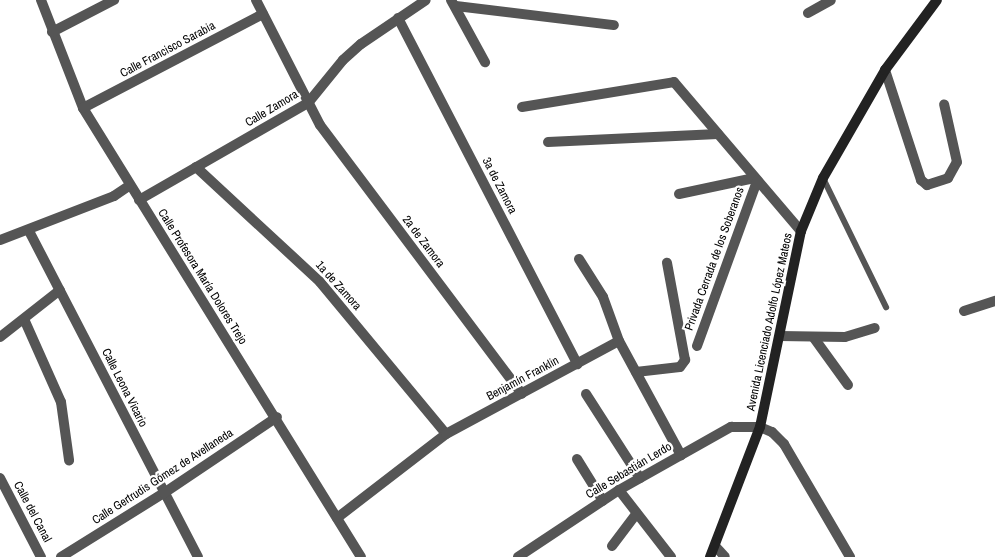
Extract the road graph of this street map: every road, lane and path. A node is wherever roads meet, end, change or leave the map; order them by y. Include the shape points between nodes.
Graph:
1 (41, 0) edge
2 (114, 0) edge
3 (256, 0) edge
4 (426, 0) edge
5 (831, 0) edge
6 (937, 0) edge
7 (453, 3) edge
8 (808, 13) dead end
9 (264, 14) junction
10 (398, 18) junction
11 (614, 25) dead end
12 (52, 32) junction
13 (485, 62) dead end
14 (885, 70) junction
15 (308, 103) junction
16 (944, 104) dead end
17 (522, 107) dead end
18 (83, 108) junction
19 (718, 134) junction
20 (548, 142) dead end
21 (196, 168) junction
22 (823, 178) junction
23 (756, 180) junction
24 (129, 186) junction
25 (679, 194) dead end
26 (138, 200) junction
27 (29, 231) junction
28 (801, 231) junction
29 (0, 240) edge
30 (579, 259) dead end
31 (667, 262) dead end
32 (60, 290) junction
33 (995, 301) edge
34 (886, 307) dead end
35 (964, 311) dead end
36 (24, 319) junction
37 (876, 328) dead end
38 (780, 336) junction
39 (0, 337) edge
40 (814, 338) junction
41 (620, 342) junction
42 (697, 346) dead end
43 (578, 364) junction
44 (636, 372) junction
45 (848, 385) dead end
46 (522, 394) junction
47 (586, 394) dead end
48 (277, 417) junction
49 (760, 427) junction
50 (446, 434) junction
51 (681, 455) junction
52 (577, 459) dead end
53 (69, 460) dead end
54 (0, 478) edge
55 (640, 478) junction
56 (619, 490) junction
57 (164, 493) junction
58 (603, 501) junction
59 (637, 513) junction
60 (337, 518) junction
61 (612, 546) dead end
62 (716, 546) junction
63 (41, 557) edge
64 (61, 557) edge
65 (198, 557) edge
66 (360, 557) edge
67 (518, 557) edge
68 (671, 557) edge
69 (710, 557) edge
70 (725, 557) edge
71 (850, 557) edge

1 - 12 street, Calle Profesora María Dolores Trejo
2 - 12 street
3 - 9 street, 2a de Zamora
4 - 10 street, Calle Zamora
5 - 8 street
6 - 14 street, Avenida Licenciado Adolfo López Mateos
7 - 11 street
7 - 13 street
9 - 15 street, 2a de Zamora
9 - 18 street, Calle Francisco Sarabia
10 - 15 street, Calle Zamora via 344,60
10 - 43 street, 3a de Zamora
12 - 18 street, Calle Profesora María Dolores Trejo
14 - 16 street via 920,180 927,185 948,178 957,162
14 - 22 street, Avenida Licenciado Adolfo López Mateos
15 - 21 street, Calle Zamora
15 - 46 street, 2a de Zamora via 320,125
17 - 19 street, Privada Cerrada de los Soberanos via 674,82
18 - 24 street, Calle Profesora María Dolores Trejo
19 - 20 street
19 - 23 street, Privada Cerrada de los Soberanos
21 - 26 street, Calle Zamora
21 - 50 street, 1a de Zamora via 320,282
22 - 28 street, Avenida Licenciado Adolfo López Mateos
22 - 34 lane
23 - 25 street
23 - 28 street, Privada Cerrada de los Soberanos
23 - 42 street, Privada Cerrada de los Soberanos
24 - 26 street, Calle Profesora María Dolores Trejo
24 - 27 street via 114,196
26 - 48 street, Calle Profesora María Dolores Trejo
27 - 29 street
27 - 32 street, Calle Leona Vicario
28 - 38 street, Avenida Licenciado Adolfo López Mateos
30 - 41 street via 603,297
31 - 44 street via 685,360 680,367
32 - 36 street
32 - 57 street, Calle Leona Vicario
33 - 35 street
36 - 39 street
36 - 53 street via 61,402
37 - 40 street via 844,337
38 - 40 street
38 - 49 street, Avenida Licenciado Adolfo López Mateos
40 - 45 street
41 - 43 street, Benjamín Franklin
41 - 44 street
43 - 46 street, Benjamín Franklin
44 - 51 street
46 - 50 street, Benjamín Franklin
47 - 55 street
48 - 57 street, Calle Gertrudis Gómez de Avellaneda
48 - 60 street, Calle Profesora María Dolores Trejo
49 - 51 street, Calle Sebastián Lerdo via 730,427
49 - 62 street, Avenida Licenciado Adolfo López Mateos
49 - 71 street via 772,432 784,444
50 - 60 street, Benjamín Franklin
51 - 55 street, Calle Sebastián Lerdo
52 - 58 street
54 - 63 street, Calle del Canal
55 - 56 street, Calle Sebastián Lerdo
56 - 58 street, Calle Sebastián Lerdo
56 - 59 street
57 - 64 street, Calle Gertrudis Gómez de Avellaneda
57 - 65 street, Calle Leona Vicario
58 - 67 street, Calle Sebastián Lerdo
59 - 61 street
59 - 68 street
60 - 66 street, Calle Profesora María Dolores Trejo
62 - 69 street, Avenida Licenciado Adolfo López Mateos
62 - 70 street

